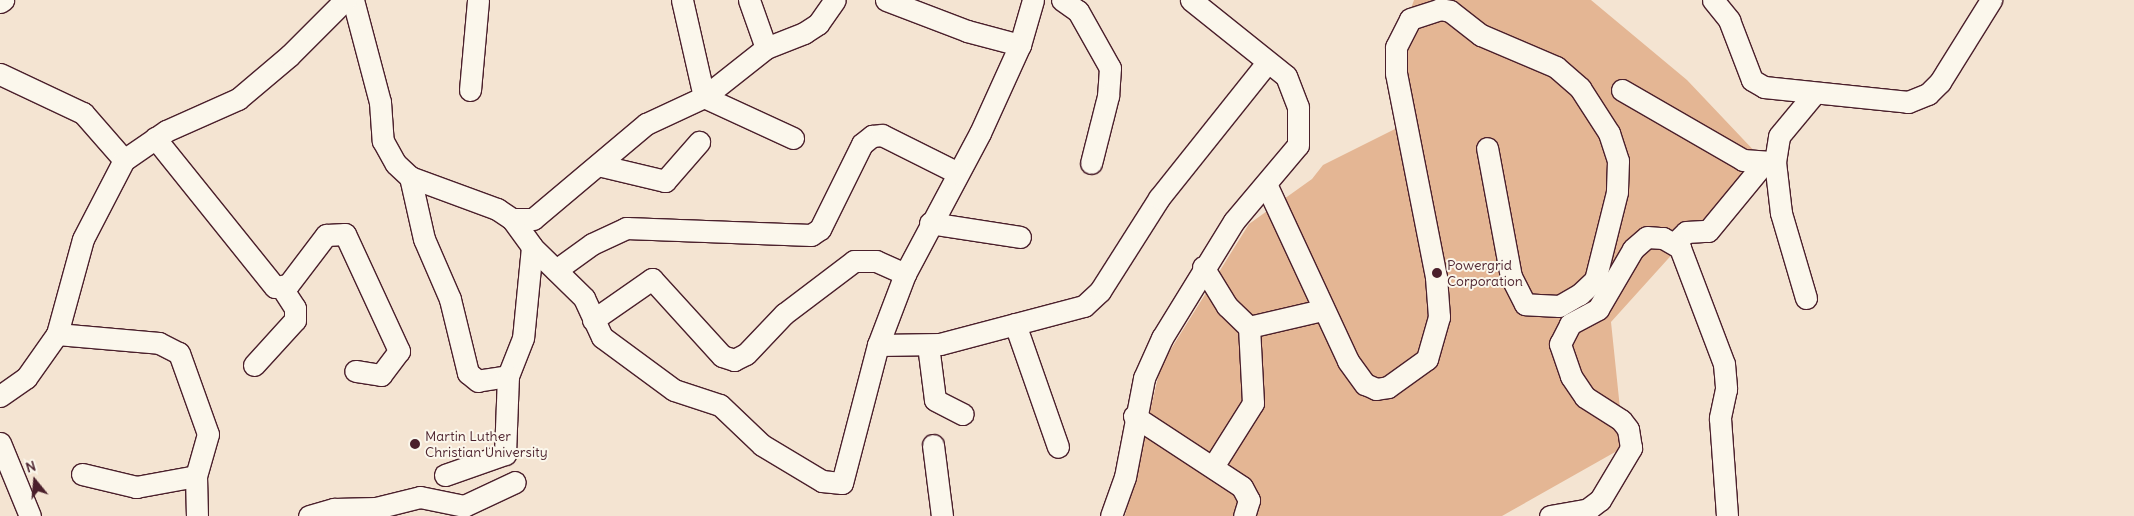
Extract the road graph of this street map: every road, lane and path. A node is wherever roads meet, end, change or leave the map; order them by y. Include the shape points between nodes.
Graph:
1 (345, 0) edge
2 (353, 0) edge
3 (478, 0) edge
4 (682, 0) edge
5 (749, 0) edge
6 (835, 0) edge
7 (886, 0) edge
8 (1033, 0) edge
9 (1062, 0) edge
10 (1191, 0) edge
11 (1713, 0) edge
12 (1991, 0) edge
13 (1020, 45) junction
14 (766, 48) junction
15 (1266, 64) junction
16 (0, 74) edge
17 (470, 90) dead end
18 (1622, 90) dead end
19 (1813, 95) junction
20 (704, 97) junction
21 (155, 138) junction
22 (793, 138) dead end
23 (699, 142) dead end
24 (1487, 148) dead end
25 (124, 160) junction
26 (1770, 162) junction
27 (1091, 163) dead end
28 (598, 165) junction
29 (958, 173) junction
30 (410, 177) junction
31 (1266, 184) junction
32 (512, 219) junction
33 (930, 223) junction
34 (1020, 237) dead end
35 (1676, 242) junction
36 (532, 247) junction
37 (1203, 267) junction
38 (556, 270) junction
39 (905, 274) junction
40 (282, 288) junction
41 (1806, 298) dead end
42 (1322, 310) junction
43 (593, 320) junction
44 (1015, 324) junction
45 (1249, 327) junction
46 (56, 334) junction
47 (878, 345) junction
48 (928, 345) junction
49 (254, 366) dead end
50 (354, 371) dead end
51 (508, 376) junction
52 (0, 396) edge
53 (963, 414) dead end
54 (1134, 416) junction
55 (0, 443) edge
56 (933, 445) dead end
57 (1058, 447) dead end
58 (1214, 465) junction
59 (82, 474) dead end
60 (445, 475) dead end
61 (196, 476) junction
62 (515, 482) dead end
63 (30, 516) edge
64 (197, 516) edge
65 (309, 516) edge
66 (942, 516) edge
67 (1111, 516) edge
68 (1244, 516) edge
69 (1550, 516) edge
70 (1727, 516) edge

1 - 21 street via 290,56 238,99
2 - 30 street via 380,102 383,141 396,164
3 - 17 street
4 - 20 street
5 - 14 street
6 - 14 street via 818,24 804,34
7 - 13 street via 967,31
8 - 13 street
9 - 27 street via 1078,11 1110,68 1108,96
10 - 15 street
11 - 19 street via 1729,20 1752,80 1764,87
12 - 19 street via 1928,94 1908,102
13 - 29 street
14 - 20 street
15 - 31 street via 1286,76 1298,107 1300,131 1298,145 1287,164
15 - 44 street via 1159,198 1100,291 1084,306
16 - 25 street via 83,113
18 - 26 street via 1743,160
19 - 26 street via 1779,136
20 - 22 street
20 - 28 street via 646,124
21 - 25 street
21 - 40 street via 266,280
23 - 28 street via 665,181
24 - 42 street via 1511,277 1525,304 1559,306 1580,294 1595,280 1602,261 1618,172 1613,141 1570,77 1529,53 1481,35 1450,11 1440,9 1410,19 1402,30 1395,56 1436,277 1439,317 1427,359 1388,388 1376,389 1365,384 1348,361
25 - 46 street via 83,239
26 - 35 street via 1708,231 1686,232
26 - 41 street
28 - 32 street via 533,219
29 - 33 street
29 - 38 street via 882,135 872,136 862,144 820,229 811,235 626,228 592,244
30 - 32 street via 479,199
30 - 51 street via 424,239 450,299 468,374 478,382
31 - 37 street
31 - 42 street
32 - 36 street
33 - 34 street
33 - 39 street
35 - 69 street via 1647,237 1640,241 1598,309 1570,324 1561,336 1571,376 1585,397 1621,420 1631,448 1600,500 1588,509
35 - 70 street via 1725,370 1720,418
36 - 38 street
36 - 51 street via 522,338
37 - 45 street via 1227,306
37 - 54 street via 1162,338
38 - 43 street via 584,298
39 - 43 street via 876,262 854,261 784,314 746,354 734,360 722,356 652,279
39 - 47 street
40 - 49 street via 295,308 295,320
40 - 50 street via 326,235 345,234 399,351 382,376
42 - 45 street
43 - 47 street via 602,337 659,380 720,405 762,445 833,485 842,483 847,476
44 - 48 street
44 - 57 street
45 - 58 street via 1253,403
46 - 52 street via 26,378
46 - 61 street via 159,343 179,353 208,434
47 - 48 street
48 - 53 street via 935,400
51 - 60 street via 505,454
54 - 58 street
54 - 67 street via 1125,477
55 - 63 street
56 - 66 street
58 - 68 street via 1248,493
59 - 61 street via 136,487
61 - 64 street
62 - 65 street via 464,506 420,497 376,508 334,509

